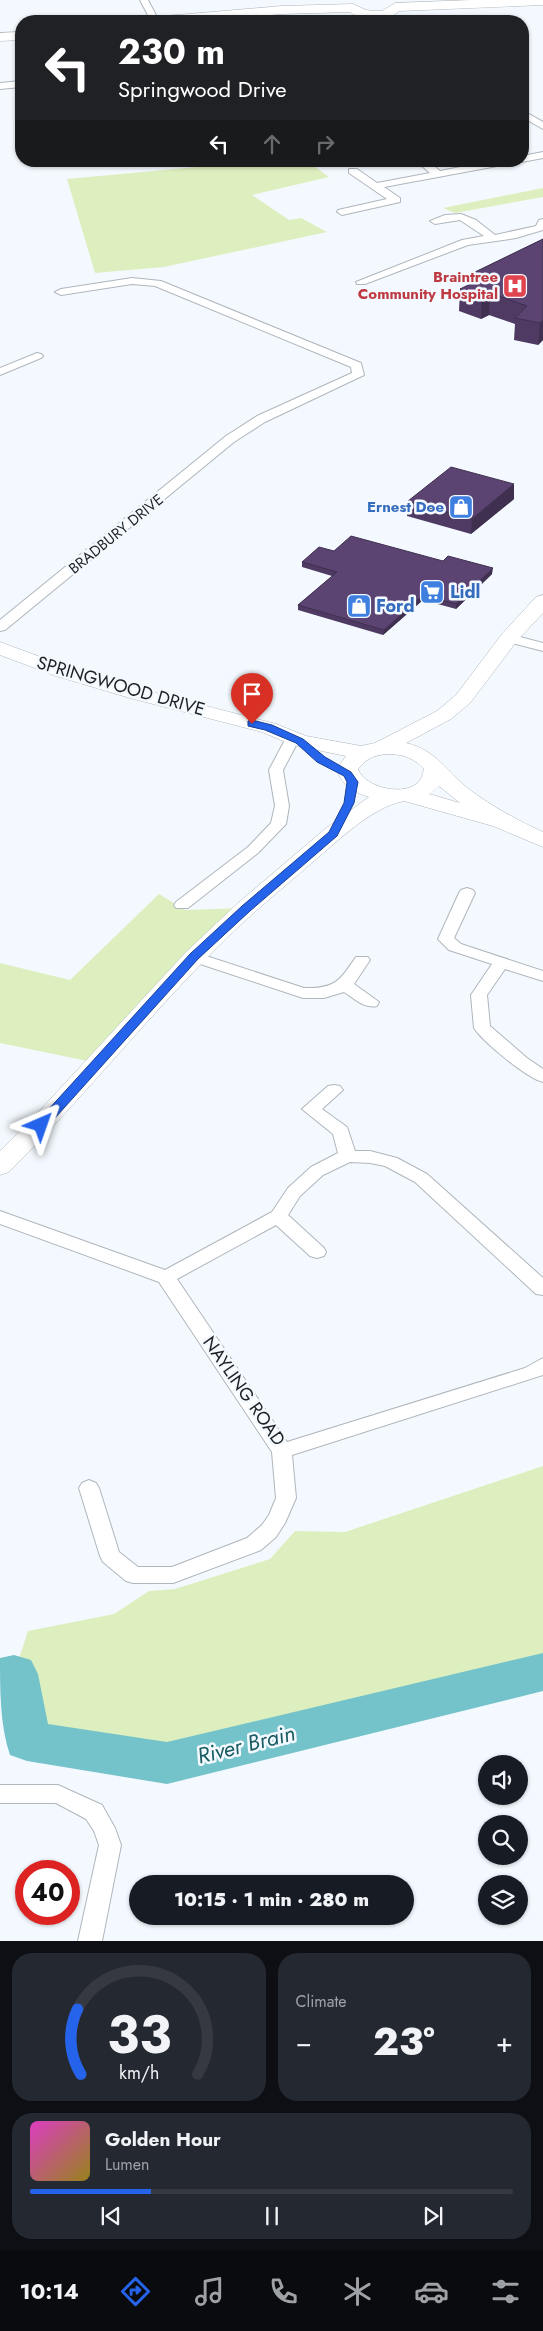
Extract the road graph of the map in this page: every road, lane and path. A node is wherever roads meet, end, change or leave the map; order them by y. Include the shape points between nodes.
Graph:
1 (144, 0) edge
2 (374, 1) edge
3 (543, 1) edge
4 (395, 7) junction
5 (353, 8) junction
6 (151, 15) edge
7 (224, 15) edge
8 (368, 15) edge
9 (384, 15) edge
10 (15, 37) edge
11 (0, 38) edge
12 (15, 85) edge
13 (0, 86) edge
14 (529, 117) edge
15 (543, 126) edge
16 (543, 155) edge
17 (529, 158) edge
18 (428, 167) edge
19 (475, 167) edge
20 (353, 171) dead end
21 (437, 174) junction
22 (376, 186) junction
23 (342, 212) dead end
24 (435, 221) dead end
25 (543, 222) edge
26 (493, 238) junction
27 (361, 282) dead end
28 (61, 292) dead end
29 (37, 356) dead end
30 (0, 372) edge
31 (543, 600) edge
32 (0, 627) edge
33 (509, 638) junction
34 (543, 647) edge
35 (0, 648) edge
36 (444, 715) junction
37 (296, 740) junction
38 (372, 750) junction
39 (430, 762) junction
40 (350, 778) junction
41 (398, 795) junction
42 (501, 821) junction
43 (333, 834) junction
44 (543, 840) edge
45 (467, 893) dead end
46 (182, 905) dead end
47 (194, 957) junction
48 (362, 960) dead end
49 (502, 963) junction
50 (543, 976) edge
51 (345, 985) junction
52 (371, 1002) dead end
53 (543, 1077) edge
54 (334, 1090) dead end
55 (347, 1156) junction
56 (0, 1166) edge
57 (278, 1216) junction
58 (0, 1217) edge
59 (317, 1252) dead end
60 (166, 1276) junction
61 (543, 1289) edge
62 (543, 1365) edge
63 (282, 1451) junction
64 (89, 1488) dead end
65 (0, 1794) edge
66 (90, 1941) edge

1 - 6 street
2 - 4 street via 387,2
2 - 5 street via 358,3
3 - 4 street
4 - 9 street
5 - 7 street
5 - 8 street
10 - 11 street
12 - 13 street
14 - 15 street
16 - 17 street
18 - 21 street
19 - 21 street
20 - 22 street
21 - 22 street
22 - 23 street via 396,200
24 - 26 street via 462,215
25 - 26 street via 540,228
26 - 27 street via 466,242 378,279
28 - 32 street, BRADBURY DRIVE via 132,281 157,283 357,364 358,375 261,419 230,439
29 - 30 street
31 - 33 street
33 - 34 street
33 - 36 street via 463,699
35 - 37 street, SPRINGWOOD DRIVE via 72,674 268,728
36 - 38 street
36 - 39 street via 428,740
37 - 38 street, SPRINGWOOD DRIVE
37 - 40 street, SPRINGWOOD DRIVE
37 - 46 street via 276,770 282,806 278,824 253,850
38 - 39 street, SPRINGWOOD DRIVE via 404,749
38 - 40 street via 354,758 349,766
39 - 41 street via 435,777 429,784 419,791
39 - 42 street via 451,786
40 - 41 street, SPRINGWOOD DRIVE via 362,789
40 - 43 street via 349,803
41 - 42 street, SPRINGWOOD DRIVE
41 - 43 street via 373,804
42 - 44 main road
43 - 47 street
45 - 49 street via 446,939 455,947
47 - 51 street via 303,993 317,994
47 - 56 street
48 - 51 street via 354,978
49 - 50 street
49 - 53 street via 479,995 482,1028
51 - 52 street
54 - 55 street via 311,1109 341,1132
55 - 57 street via 317,1171 294,1192
55 - 61 street via 391,1162 421,1178
57 - 59 street
57 - 60 street
58 - 60 street
60 - 63 street, NAYLING ROAD
62 - 63 street, NAYLING ROAD via 532,1373
63 - 64 street via 286,1498 269,1532 254,1544 173,1575 133,1575 110,1556
65 - 66 street via 58,1794 94,1812 104,1828 110,1845

